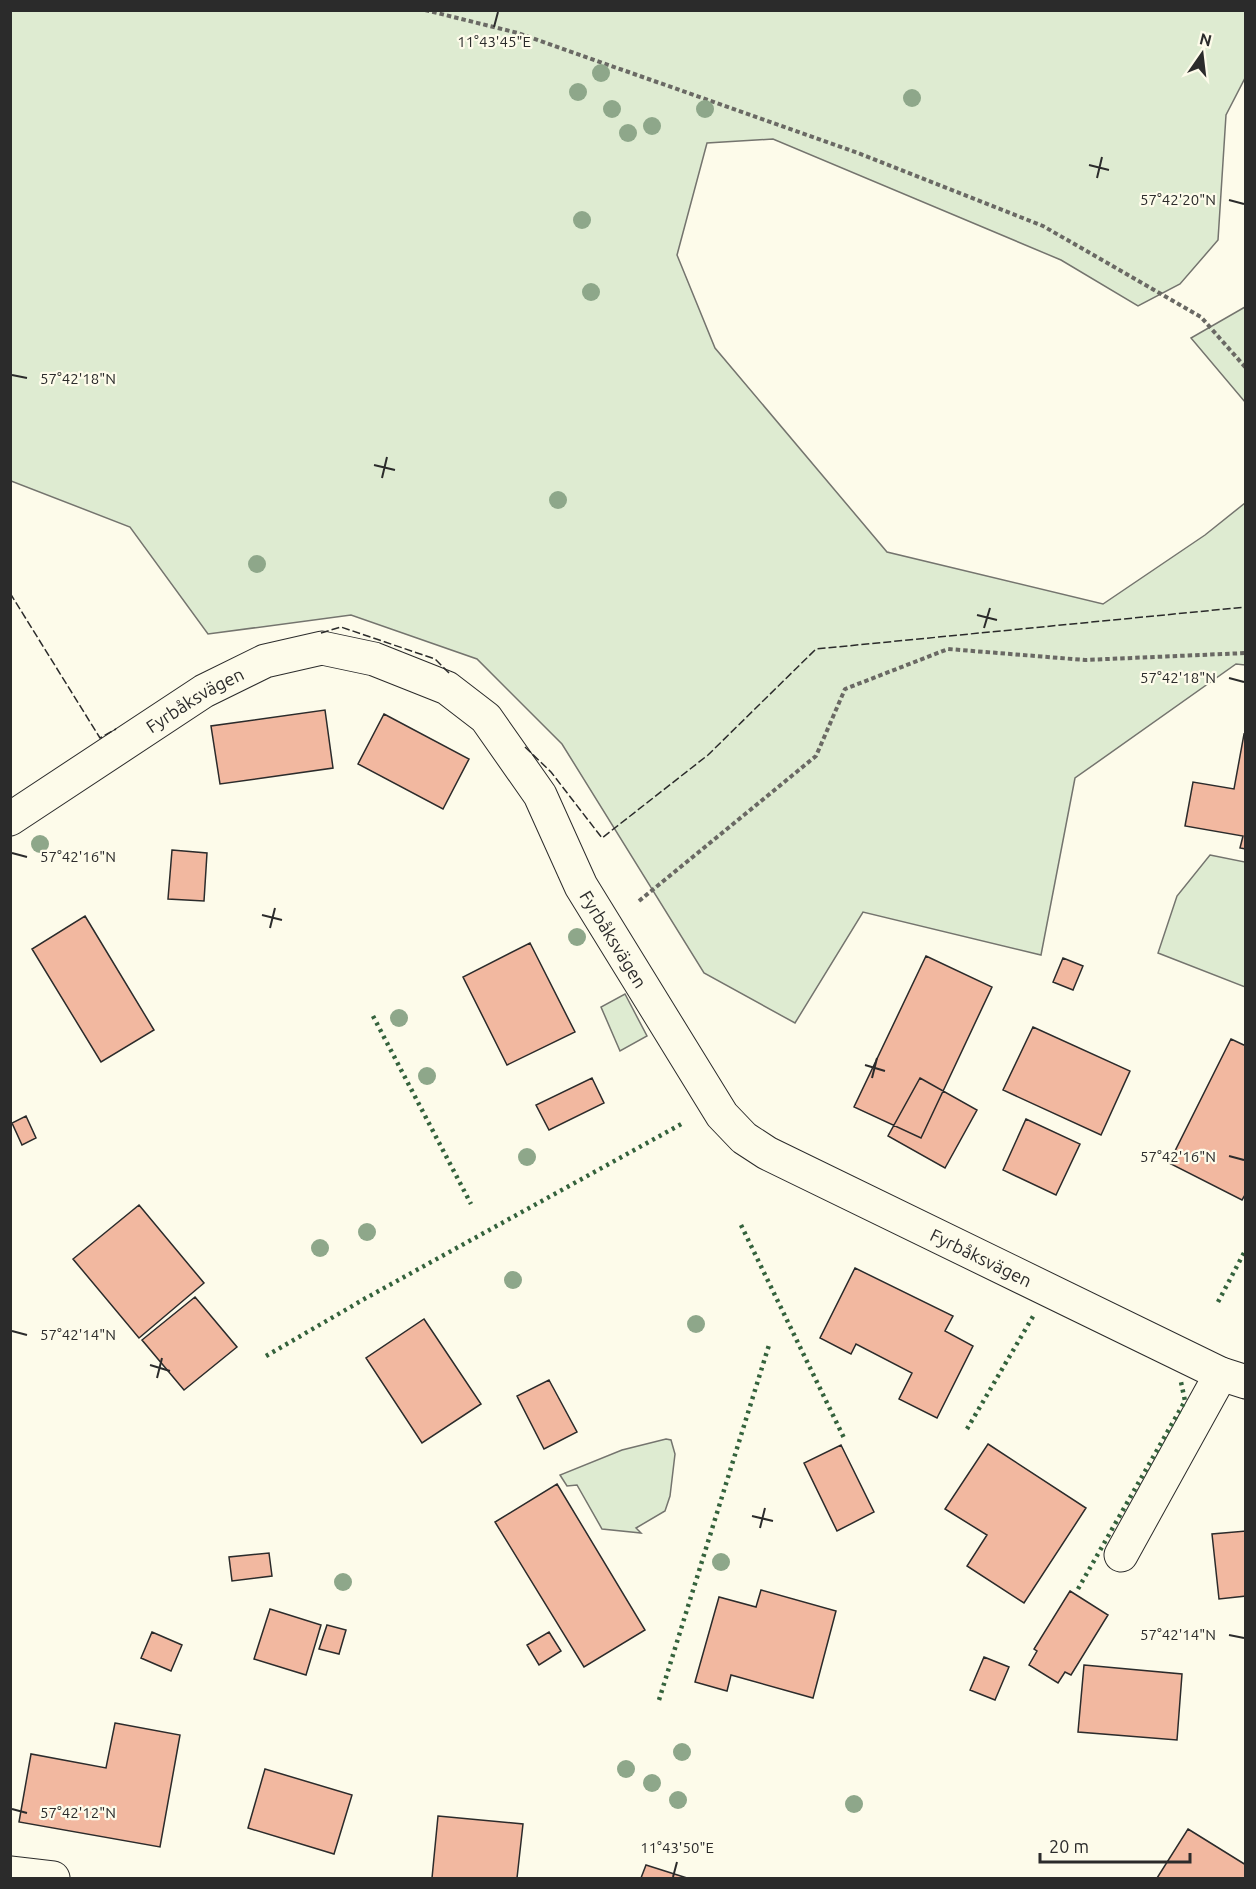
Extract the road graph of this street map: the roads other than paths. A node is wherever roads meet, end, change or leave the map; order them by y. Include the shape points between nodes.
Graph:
1 (10, 819) edge
2 (1233, 1378) edge
3 (1121, 1555) dead end
4 (10, 1874) edge
5 (53, 1878) edge

1 - 2 street, Fyrbåksvägen via 204,691 265,661 322,648 374,659 447,688 486,718 540,795 581,886 722,1115 744,1138 767,1154
2 - 3 street
4 - 5 street

